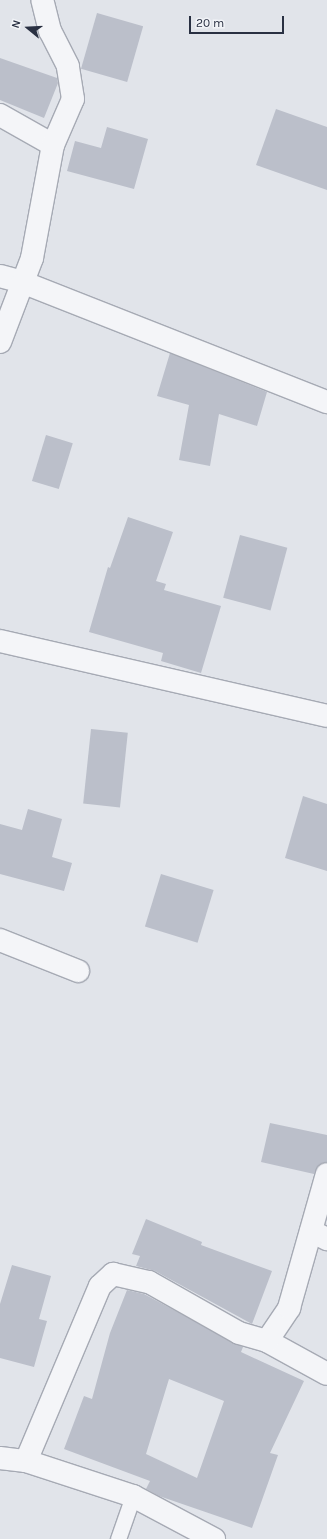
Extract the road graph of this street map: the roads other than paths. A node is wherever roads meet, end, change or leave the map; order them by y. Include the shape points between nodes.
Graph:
1 (42, 0) edge
2 (0, 115) edge
3 (53, 145) junction
4 (0, 276) edge
5 (22, 282) junction
6 (0, 342) edge
7 (327, 402) edge
8 (0, 641) edge
9 (327, 716) edge
10 (0, 940) edge
11 (78, 971) dead end
12 (327, 1174) edge
13 (319, 1235) edge
14 (267, 1341) junction
15 (327, 1374) edge
16 (0, 1458) edge
17 (26, 1461) junction
18 (133, 1496) junction
19 (118, 1539) edge
20 (214, 1539) edge

1 - 3 street via 50,31 68,66 73,99
2 - 3 street
3 - 5 street via 32,258
4 - 5 street
5 - 6 street
5 - 7 street
8 - 9 street
10 - 11 street
12 - 13 street
13 - 14 street via 289,1308
14 - 15 street
14 - 17 street via 240,1332 149,1282 113,1274 100,1286
16 - 17 street
17 - 18 street
18 - 19 lane
18 - 20 street

